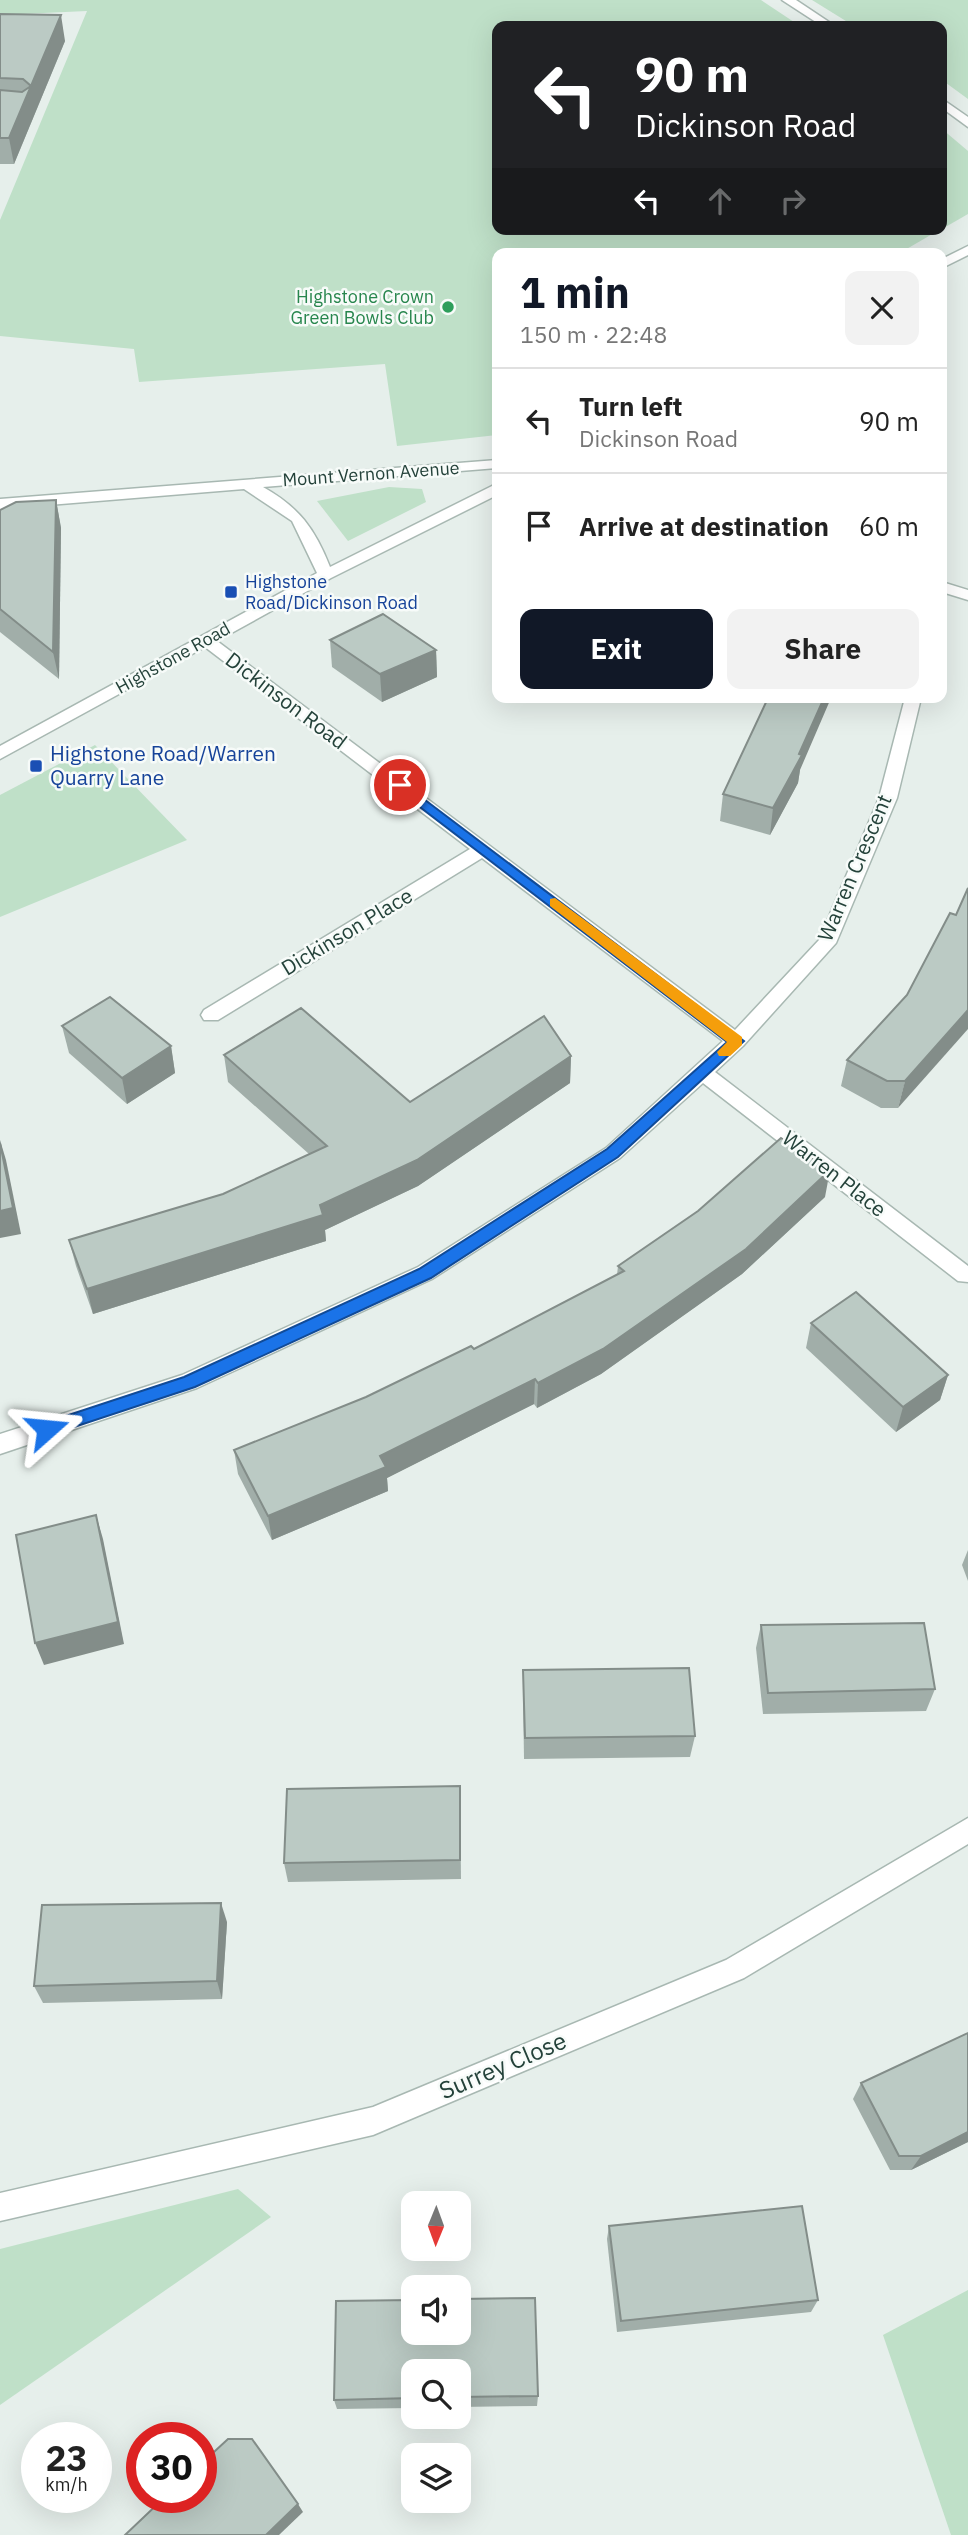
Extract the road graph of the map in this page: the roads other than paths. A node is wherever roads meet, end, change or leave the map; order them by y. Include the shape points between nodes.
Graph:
1 (788, 0) edge
2 (821, 21) edge
3 (947, 107) edge
4 (968, 123) edge
5 (968, 250) edge
6 (947, 261) edge
7 (492, 464) edge
8 (244, 483) junction
9 (492, 492) edge
10 (0, 504) edge
11 (325, 575) junction
12 (947, 592) edge
13 (968, 595) edge
14 (205, 639) junction
15 (912, 703) edge
16 (0, 752) edge
17 (484, 848) junction
18 (211, 1015) dead end
19 (736, 1041) junction
20 (702, 1072) junction
21 (965, 1275) dead end
22 (0, 1444) edge
23 (968, 1830) edge
24 (0, 2207) edge

1 - 2 street
3 - 4 street
5 - 6 street
7 - 8 street, Mount Vernon Avenue
8 - 10 street, Mount Vernon Avenue
8 - 11 street, Mount Vernon Avenue via 292,509 310,533
9 - 11 street, Highstone Road
11 - 14 street, Highstone Road
12 - 13 street
14 - 16 street, Highstone Road
14 - 17 street, Dickinson Road
15 - 19 street, Warren Crescent via 888,798 827,943
17 - 18 street, Dickinson Place
17 - 19 street, Dickinson Road
19 - 20 street, Warren Crescent
20 - 21 street, Warren Place
20 - 22 street, Warren Crescent via 612,1153 425,1273 189,1382
23 - 24 street, Surrey Close via 734,1969 373,2120

